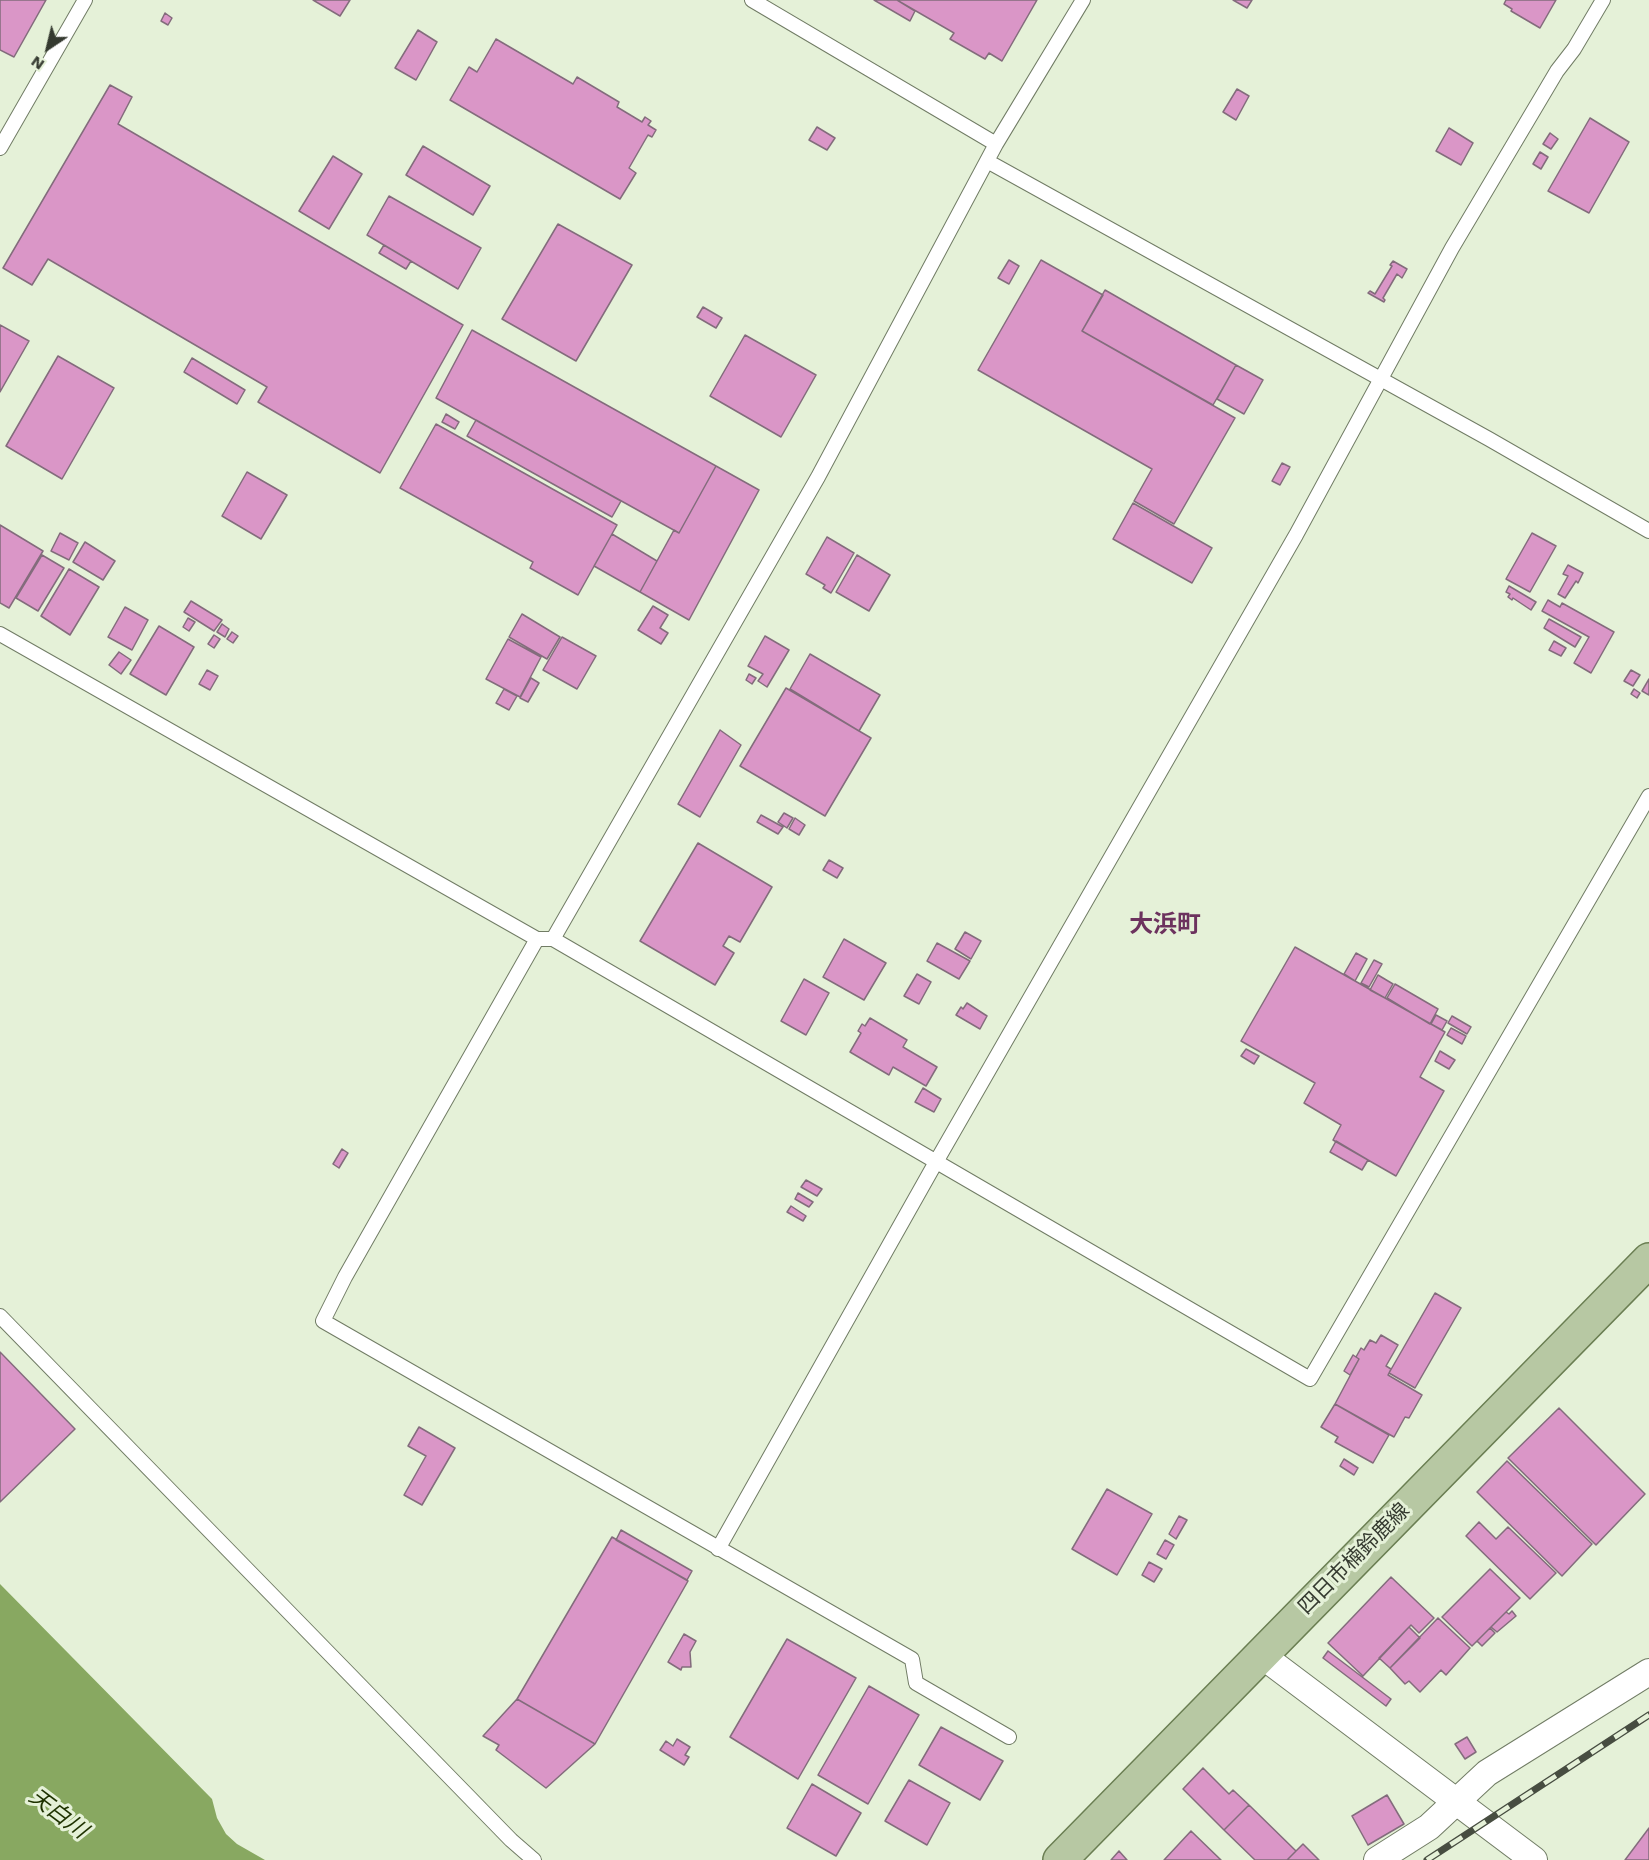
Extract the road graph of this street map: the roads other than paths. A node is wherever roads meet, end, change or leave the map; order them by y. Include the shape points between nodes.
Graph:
1 (85, 0) edge
2 (752, 0) edge
3 (1083, 0) edge
4 (1603, 0) edge
5 (996, 144) junction
6 (0, 148) edge
7 (987, 161) junction
8 (1380, 380) junction
9 (1649, 531) edge
10 (0, 634) edge
11 (1649, 796) edge
12 (537, 939) junction
13 (553, 939) junction
14 (936, 1162) junction
15 (1649, 1260) edge
16 (0, 1316) edge
17 (718, 1549) junction
18 (1260, 1654) junction
19 (1649, 1672) edge
20 (1009, 1737) dead end
21 (1458, 1801) junction
22 (534, 1860) edge
23 (1060, 1860) edge
24 (1377, 1860) edge
25 (1534, 1860) edge

1 - 6 lane
2 - 5 lane
3 - 5 lane
4 - 8 lane via 1452,248
5 - 7 lane
7 - 8 lane
7 - 13 lane via 818,477
8 - 9 lane
8 - 14 lane via 1291,545
10 - 12 lane
11 - 14 lane via 1310,1379
12 - 13 lane
12 - 17 lane via 323,1321
13 - 14 lane
14 - 17 lane
15 - 18 main road, 四日市楠鈴鹿線
16 - 22 lane
17 - 20 lane via 912,1659 916,1683
18 - 21 street
18 - 23 main road, 四日市楠鈴鹿線
19 - 21 street via 1487,1773
21 - 24 street via 1429,1827
21 - 25 street

